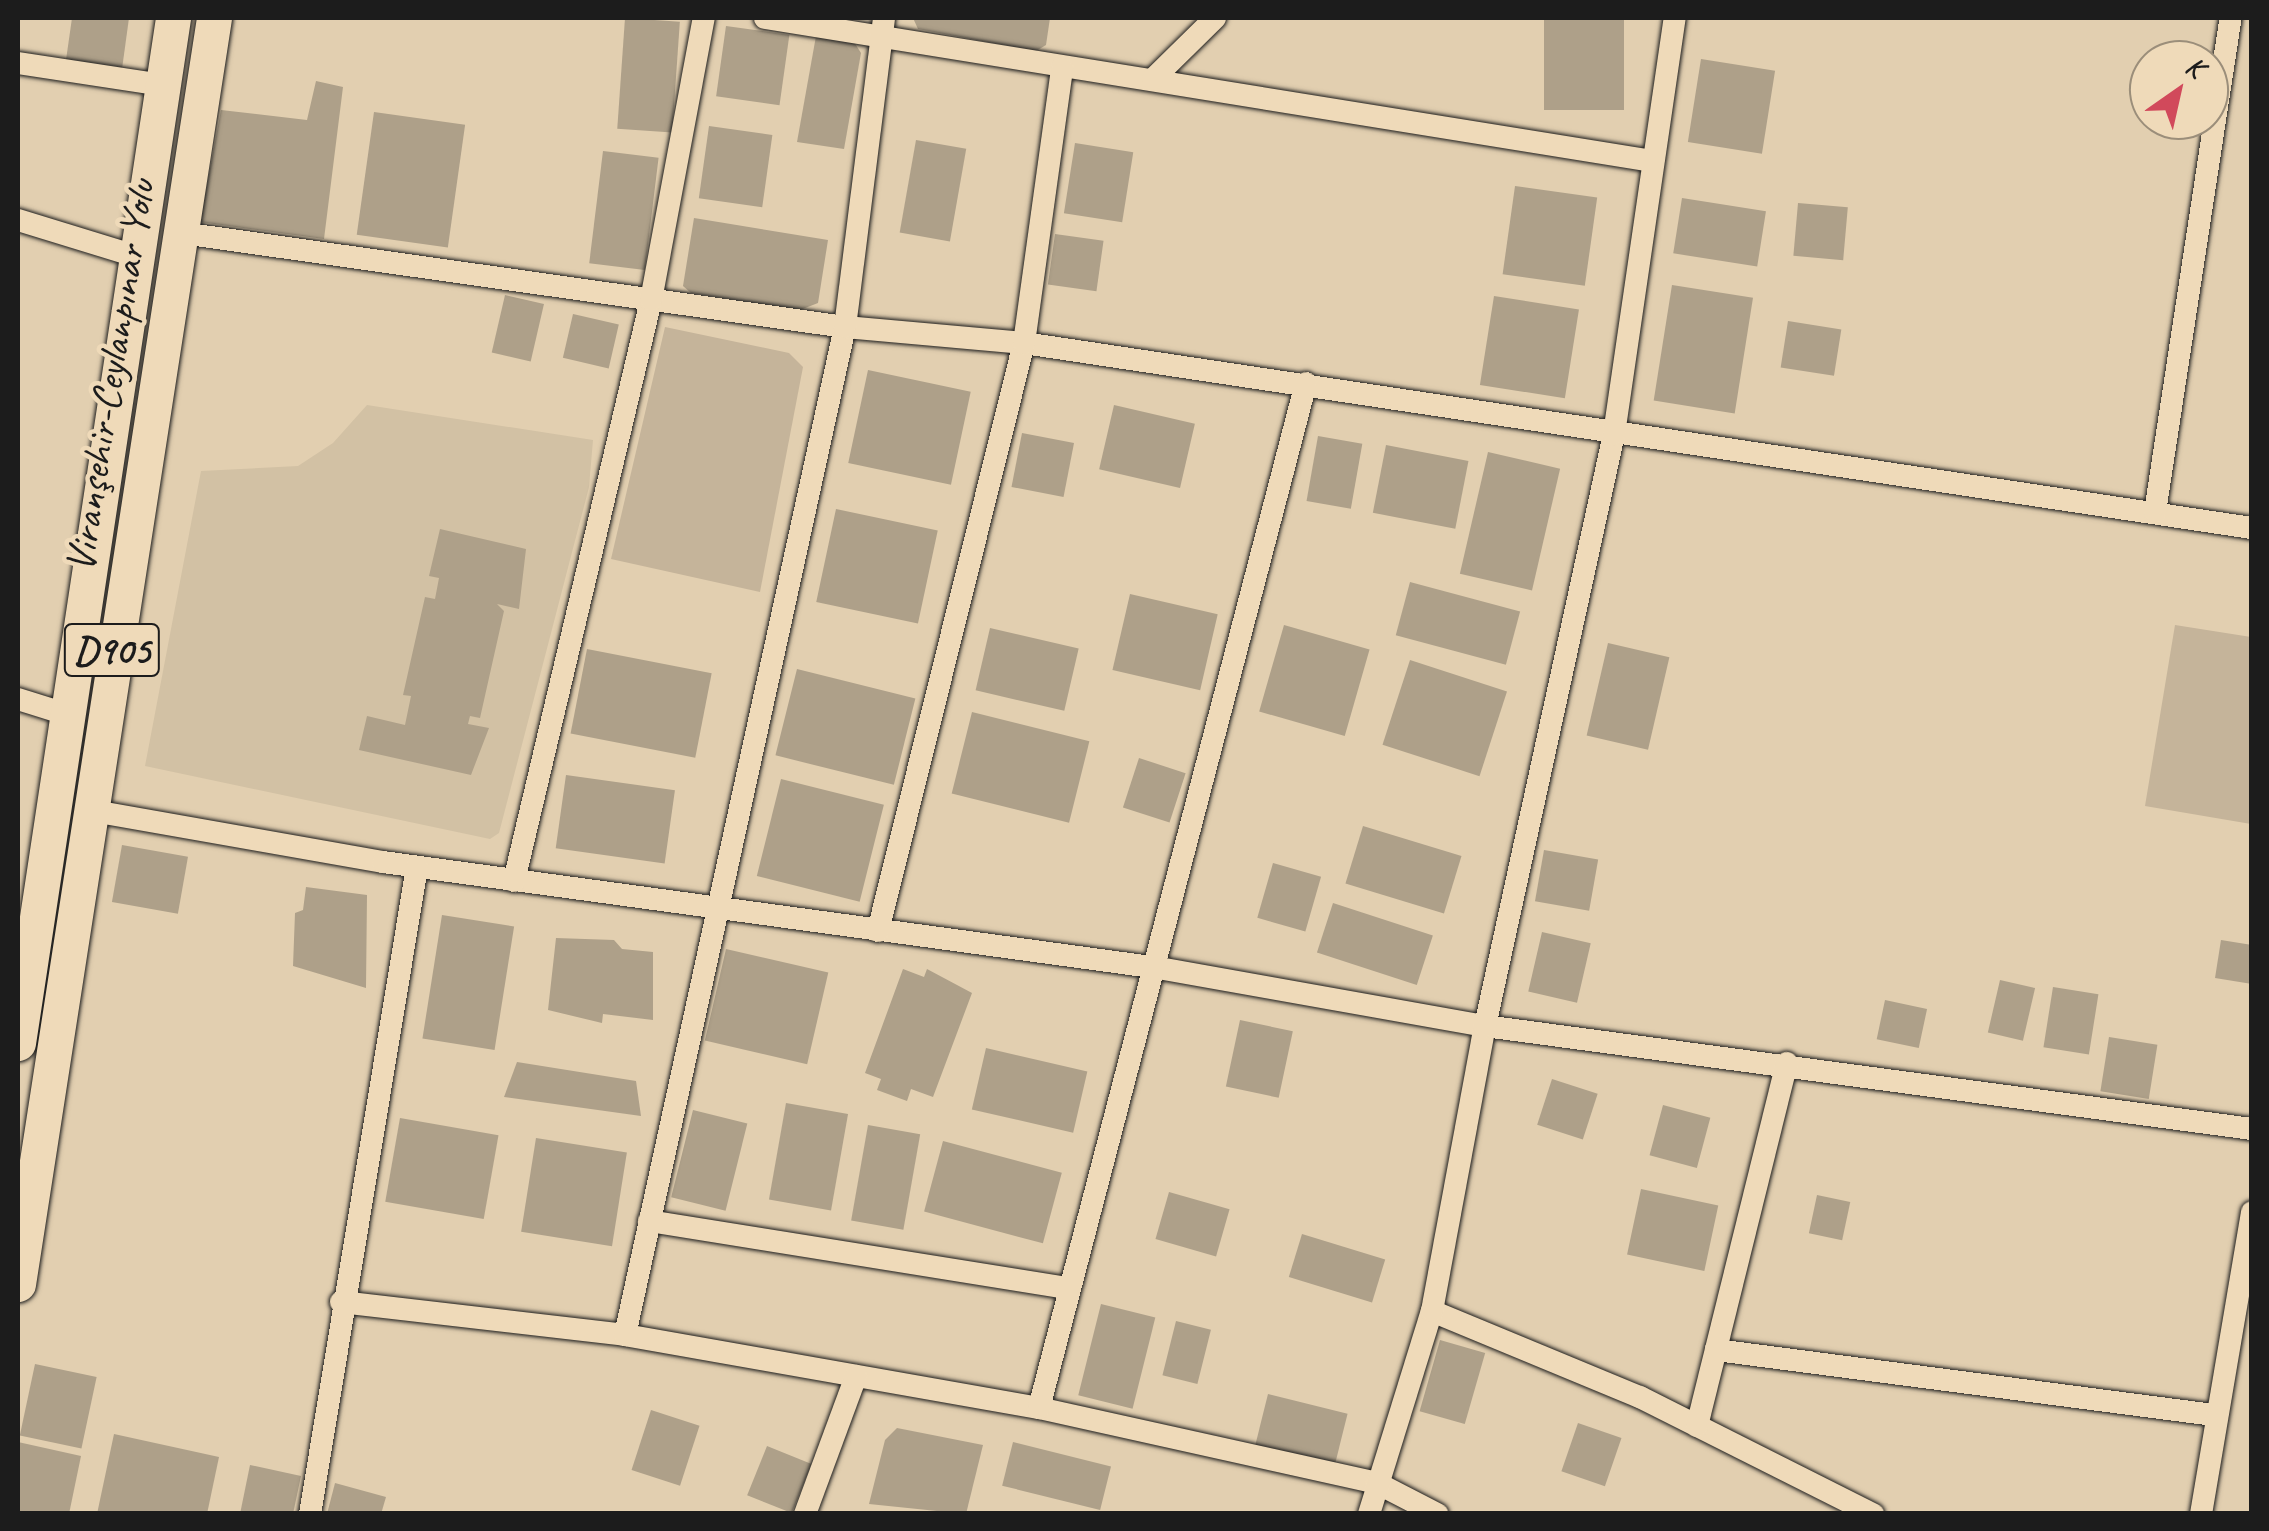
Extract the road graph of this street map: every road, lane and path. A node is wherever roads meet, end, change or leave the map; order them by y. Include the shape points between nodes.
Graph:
1 (173, 18) edge
2 (214, 18) edge
3 (704, 18) edge
4 (765, 18) edge
5 (1215, 18) edge
6 (1675, 18) edge
7 (2231, 18) edge
8 (883, 27) edge
9 (18, 63) edge
10 (1062, 69) junction
11 (1153, 79) junction
12 (162, 85) junction
13 (1652, 161) junction
14 (18, 220) edge
15 (182, 233) junction
16 (135, 256) junction
17 (651, 300) junction
18 (844, 326) junction
19 (1024, 343) junction
20 (1306, 383) junction
21 (1614, 434) junction
22 (2156, 512) junction
23 (2252, 528) edge
24 (18, 699) edge
25 (66, 714) junction
26 (88, 810) junction
27 (417, 867) junction
28 (514, 881) junction
29 (716, 910) junction
30 (878, 931) junction
31 (1160, 968) junction
32 (1484, 1026) junction
33 (18, 1043) edge
34 (1787, 1063) junction
35 (2252, 1130) edge
36 (2252, 1212) edge
37 (649, 1221) junction
38 (18, 1284) edge
39 (1065, 1288) junction
40 (341, 1302) junction
41 (1432, 1311) junction
42 (625, 1335) junction
43 (1716, 1350) junction
44 (856, 1376) junction
45 (1039, 1408) junction
46 (2214, 1415) junction
47 (1697, 1426) junction
48 (1376, 1484) junction
49 (310, 1514) edge
50 (805, 1514) edge
51 (1369, 1514) edge
52 (1437, 1514) edge
53 (1873, 1514) edge
54 (2201, 1514) edge

1 - 12 main road, Viranşehir-Ceylanpınar Yolu / D905
2 - 15 main road, Viranşehir-Ceylanpınar Yolu / D905
3 - 17 street
4 - 8 street
5 - 11 street
6 - 13 street
7 - 22 street
8 - 10 street
8 - 18 street
9 - 12 street
10 - 11 street
10 - 19 street
11 - 13 street
12 - 16 main road, Viranşehir-Ceylanpınar Yolu / D905
13 - 21 street
14 - 16 street
15 - 17 street
15 - 26 main road, Viranşehir-Ceylanpınar Yolu / D905
16 - 25 main road, Viranşehir-Ceylanpınar Yolu / D905
17 - 18 street
17 - 28 street
18 - 19 street
18 - 29 street
19 - 20 street
19 - 30 street
20 - 21 street
20 - 31 street
21 - 22 street
21 - 32 street
22 - 23 street
24 - 25 street
25 - 33 main road, Viranşehir-Ceylanpınar Yolu / D905
26 - 27 street
26 - 38 main road, Viranşehir-Ceylanpınar Yolu / D905
27 - 28 street
27 - 40 street
28 - 29 street
29 - 30 street
29 - 37 street
30 - 31 street
31 - 32 street
31 - 39 street
32 - 34 street
32 - 41 street
34 - 35 street
34 - 43 street
36 - 46 street
37 - 39 street
37 - 42 street
39 - 45 street
40 - 42 street
40 - 49 street
41 - 47 street
41 - 48 street
42 - 44 street
43 - 46 street
43 - 47 street
44 - 45 street
44 - 50 street
45 - 48 street
46 - 54 street
47 - 53 street
48 - 51 street
48 - 52 street

